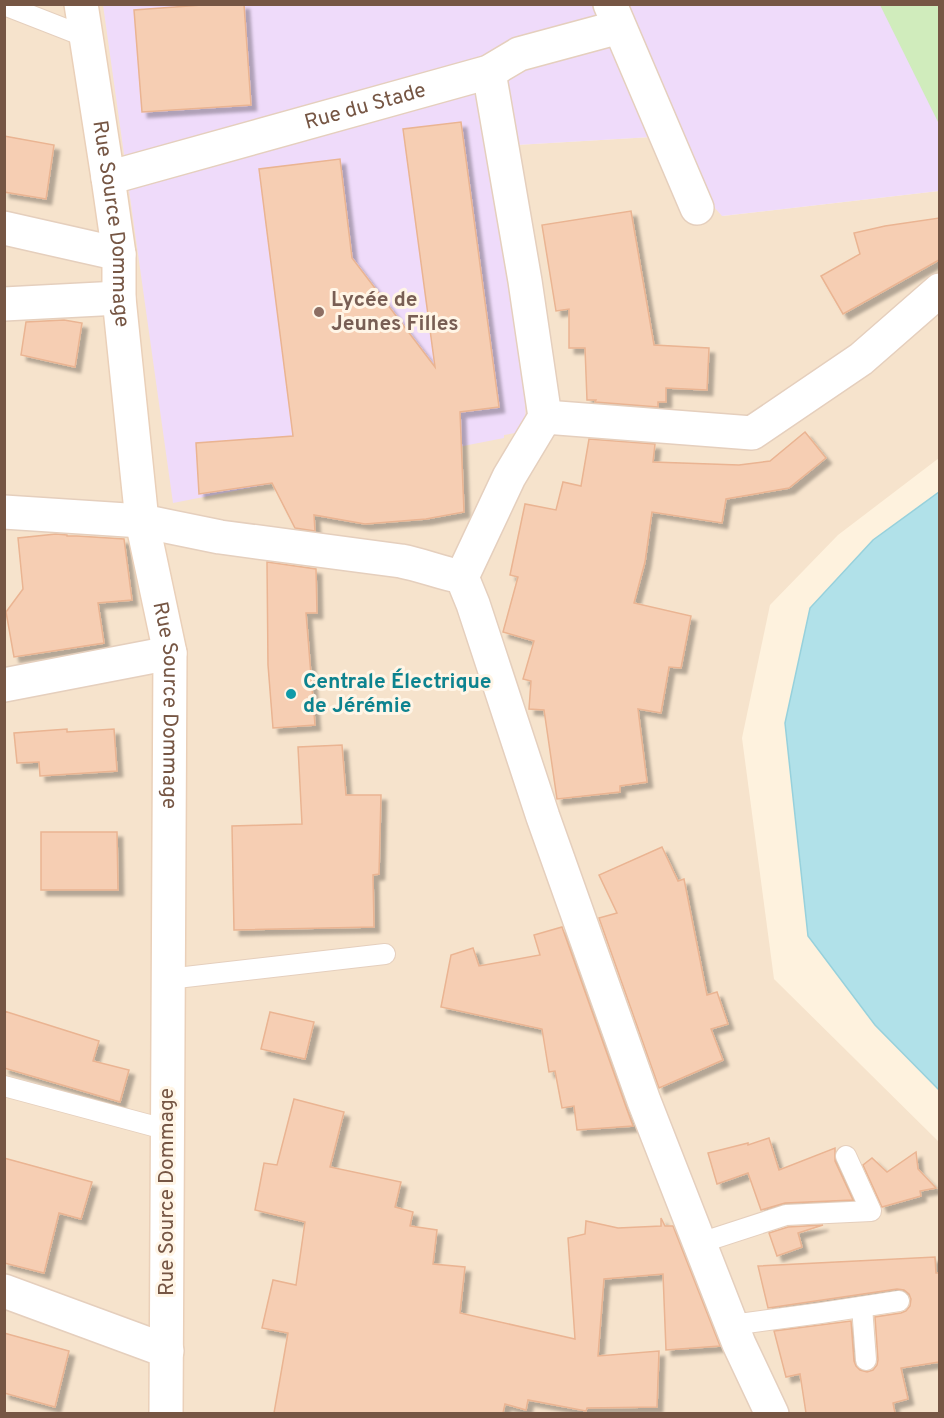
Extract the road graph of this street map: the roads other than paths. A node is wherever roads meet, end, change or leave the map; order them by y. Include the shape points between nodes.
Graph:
1 (81, 4) edge
2 (4, 5) edge
3 (615, 16) edge
4 (86, 37) junction
5 (489, 72) junction
6 (108, 178) junction
7 (696, 208) dead end
8 (4, 228) edge
9 (119, 254) junction
10 (939, 290) edge
11 (119, 298) junction
12 (4, 304) edge
13 (545, 417) junction
14 (4, 512) edge
15 (142, 521) junction
16 (462, 577) junction
17 (170, 653) junction
18 (4, 685) edge
19 (385, 954) dead end
20 (168, 979) junction
21 (4, 1086) edge
22 (168, 1130) junction
23 (846, 1156) dead end
24 (700, 1243) junction
25 (4, 1291) edge
26 (899, 1301) dead end
27 (862, 1307) junction
28 (732, 1324) junction
29 (167, 1351) junction
30 (866, 1360) dead end
31 (166, 1413) edge
32 (772, 1413) edge

1 - 4 street, Rue Source Dommage
2 - 4 lane
3 - 5 street, Rue du Stade via 519,54
3 - 7 street
4 - 6 street, Rue Source Dommage
5 - 6 street, Rue du Stade
5 - 13 street
6 - 9 street, Rue Source Dommage
8 - 9 street
9 - 11 street, Rue Source Dommage
10 - 13 street via 861,359 752,433
11 - 12 street
11 - 15 street, Rue Source Dommage
13 - 16 street via 509,477
14 - 15 street
15 - 16 street via 220,537 401,561
15 - 17 street, Rue Source Dommage
16 - 24 street via 628,1057
17 - 18 street
17 - 20 street, Rue Source Dommage
19 - 20 lane
20 - 22 street, Rue Source Dommage
21 - 22 lane
22 - 29 street, Rue Source Dommage
23 - 24 lane via 871,1211 786,1215
24 - 28 street
25 - 29 street
26 - 27 lane
27 - 28 lane
27 - 30 lane
28 - 32 street
29 - 31 street, Rue Source Dommage

